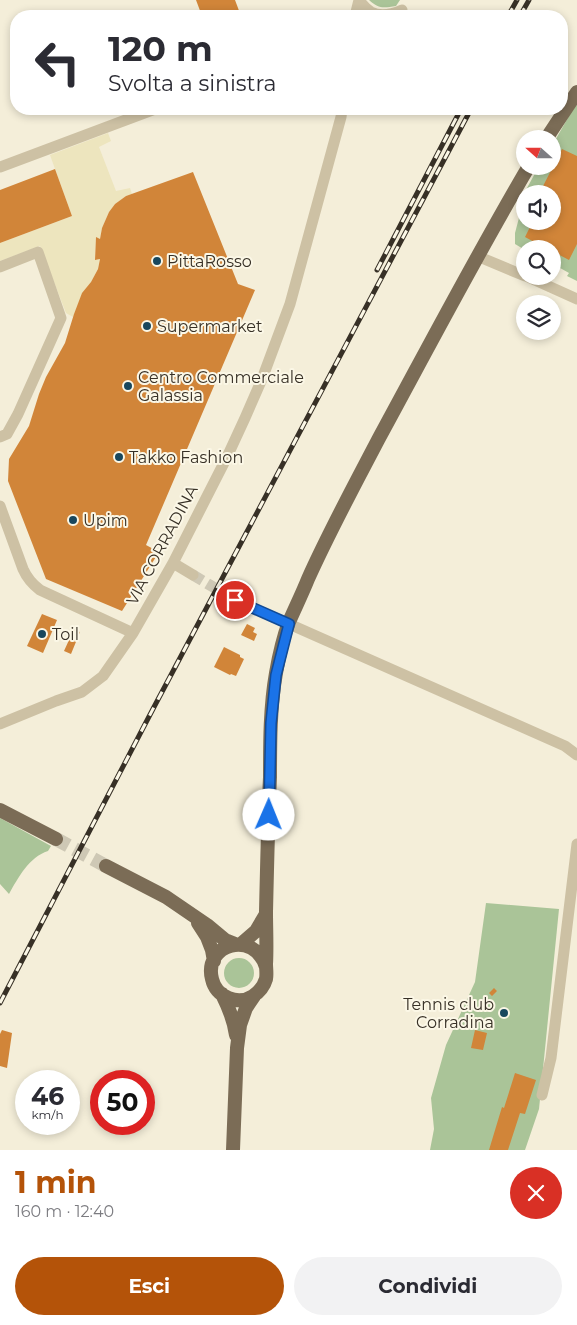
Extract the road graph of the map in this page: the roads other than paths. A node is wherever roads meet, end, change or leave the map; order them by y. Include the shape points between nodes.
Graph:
1 (359, 0) edge
2 (369, 10) edge
3 (577, 92) edge
4 (568, 106) edge
5 (139, 115) edge
6 (342, 115) edge
7 (562, 115) edge
8 (552, 130) edge
9 (0, 167) edge
10 (524, 175) edge
11 (477, 256) junction
12 (0, 267) edge
13 (516, 272) edge
14 (546, 285) edge
15 (577, 299) edge
16 (0, 437) edge
17 (0, 506) edge
18 (173, 563) junction
19 (193, 575) tunnel mouth
20 (235, 600) tunnel mouth
21 (289, 624) junction
22 (133, 634) junction
23 (0, 724) edge
24 (577, 755) edge
25 (1, 810) edge
26 (56, 839) tunnel mouth
27 (577, 844) edge
28 (106, 866) tunnel mouth
29 (266, 914) junction
30 (195, 918) junction
31 (238, 944) junction
32 (214, 961) junction
33 (266, 967) junction
34 (222, 994) junction
35 (254, 996) junction
36 (237, 1048) junction
37 (542, 1095) dead end
38 (233, 1150) edge

1 - 2 street
3 - 4 main road
5 - 9 street
6 - 18 street, VIA CORRADINA via 287,313 245,418
7 - 8 main road
10 - 11 main road
11 - 13 street
11 - 21 main road via 326,539
12 - 16 street via 38,252 60,318 18,414 7,434
14 - 15 street
17 - 22 street via 23,569 32,584
18 - 19 street
18 - 22 street, VIA CORRADINA
20 - 21 street
21 - 24 street via 565,746
21 - 29 main road via 276,675 271,723
22 - 23 street, VIA CORRADINA via 103,676 82,692
25 - 26 main road
27 - 37 street via 551,1058
28 - 30 main road via 166,896
29 - 31 main road via 256,932
29 - 33 main road
30 - 31 main road via 225,940
30 - 32 main road via 207,938
31 - 32 main road via 222,950
31 - 33 main road via 260,954
32 - 34 main road via 212,979
33 - 35 main road via 263,986
34 - 35 main road via 234,1000
34 - 36 main road via 235,1026
35 - 36 main road via 240,1025
36 - 38 main road

